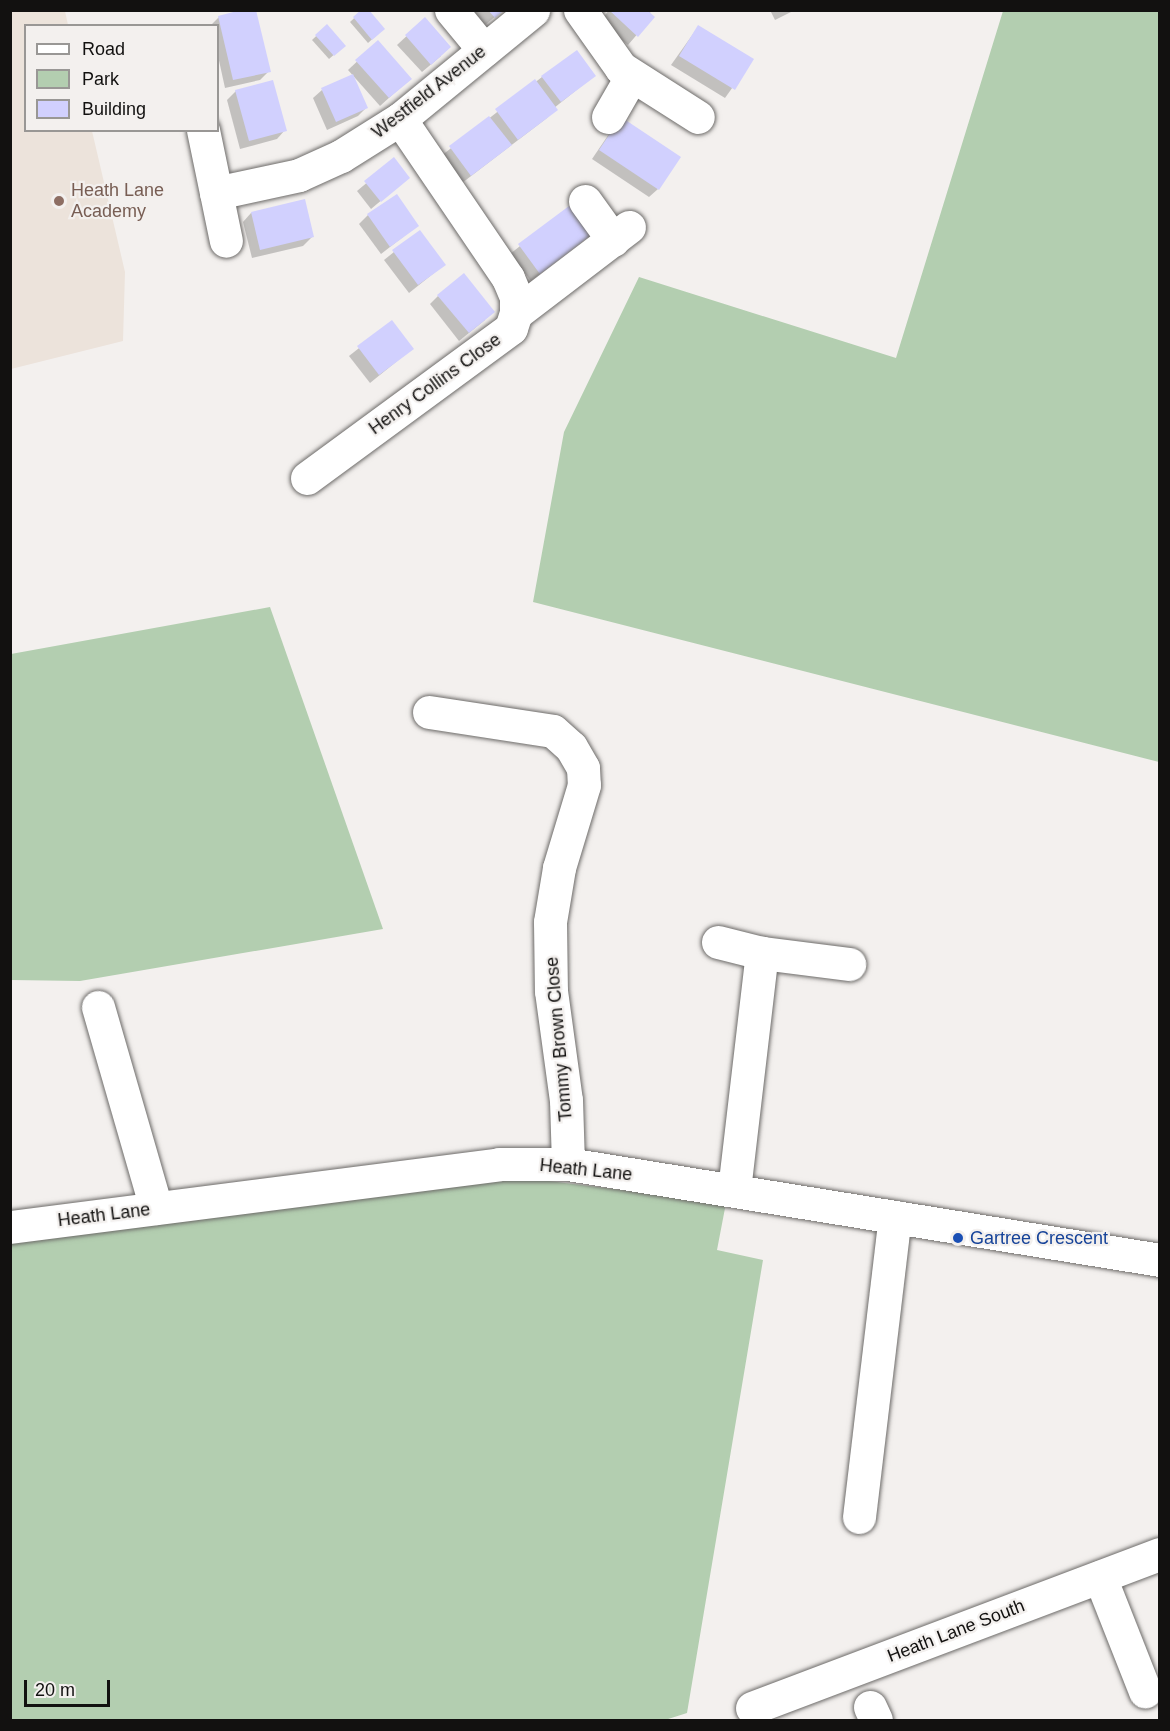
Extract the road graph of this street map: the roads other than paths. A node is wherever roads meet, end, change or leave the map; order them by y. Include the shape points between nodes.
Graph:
1 (451, 10) edge
2 (533, 10) edge
3 (580, 10) edge
4 (483, 50) junction
5 (631, 76) junction
6 (608, 117) dead end
7 (698, 117) dead end
8 (400, 119) junction
9 (203, 132) edge
10 (216, 193) junction
11 (585, 201) dead end
12 (226, 241) dead end
13 (516, 313) junction
14 (307, 478) dead end
15 (429, 712) dead end
16 (718, 942) dead end
17 (762, 953) junction
18 (849, 964) dead end
19 (98, 1007) dead end
20 (568, 1164) junction
21 (734, 1190) junction
22 (156, 1208) junction
23 (895, 1217) junction
24 (10, 1227) edge
25 (1160, 1260) edge
26 (859, 1517) dead end
27 (1160, 1554) edge
28 (1100, 1577) junction
29 (1145, 1691) dead end
30 (752, 1708) dead end

1 - 4 street
2 - 4 street, Westfield Avenue
3 - 5 street
4 - 8 street, Westfield Avenue
5 - 6 street
5 - 7 street
8 - 10 street, Westfield Avenue via 341,156 299,175
8 - 13 street via 508,278 516,297
9 - 10 street
10 - 12 street
11 - 13 street, Henry Collins Close via 621,234
13 - 14 street, Henry Collins Close via 511,328
15 - 20 street, Tommy Brown Close via 553,731 571,747 583,768 584,785 559,868 550,922 551,991 566,1100
16 - 17 street
17 - 18 street
17 - 21 street
19 - 22 street
20 - 21 street, Heath Lane
20 - 22 street, Heath Lane via 499,1164
21 - 23 street, Heath Lane
22 - 24 street, Heath Lane
23 - 25 street, Heath Lane
23 - 26 street
27 - 28 street, Heath Lane South
28 - 29 street
28 - 30 street, Heath Lane South

